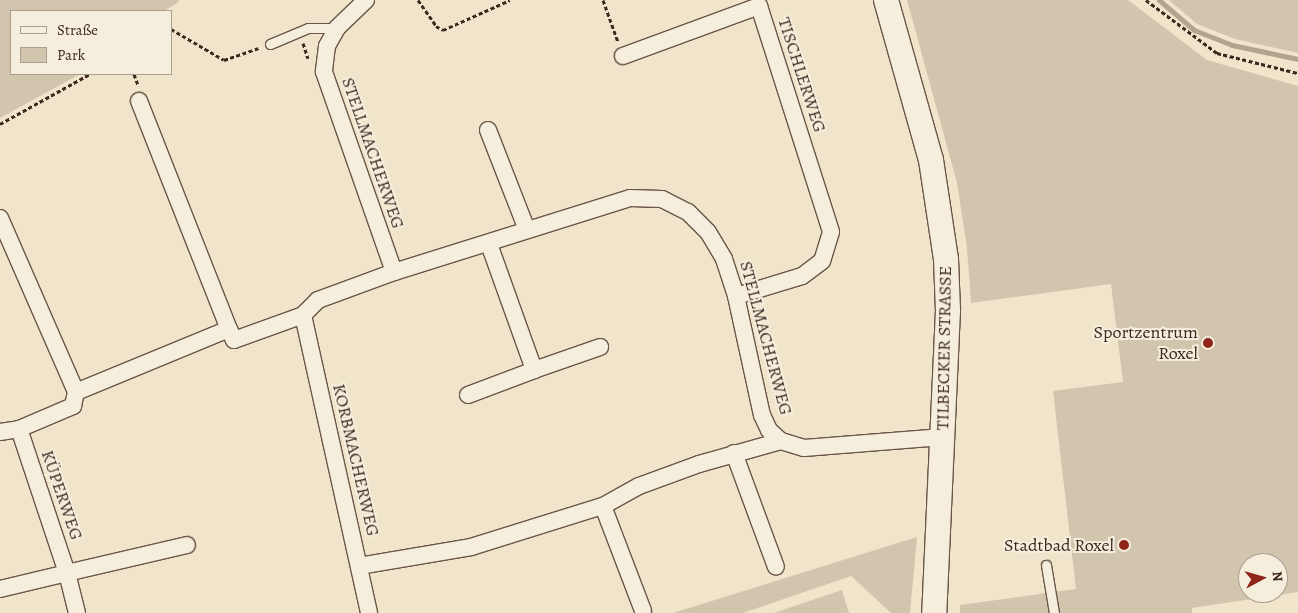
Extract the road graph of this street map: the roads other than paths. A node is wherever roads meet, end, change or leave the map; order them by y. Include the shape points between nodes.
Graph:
1 (366, 0) edge
2 (886, 0) edge
3 (758, 3) edge
4 (337, 28) junction
5 (270, 44) road end
6 (623, 56) road end
7 (139, 101) dead end
8 (488, 130) dead end
9 (0, 218) edge
10 (528, 230) junction
11 (489, 244) junction
12 (394, 272) junction
13 (736, 296) junction
14 (303, 315) junction
15 (229, 329) junction
16 (600, 347) dead end
17 (534, 370) junction
18 (76, 392) junction
19 (468, 395) dead end
20 (19, 429) junction
21 (0, 432) edge
22 (943, 437) junction
23 (781, 441) junction
24 (734, 453) junction
25 (603, 506) junction
26 (187, 545) dead end
27 (1046, 565) dead end
28 (359, 566) junction
29 (776, 566) dead end
30 (67, 573) junction
31 (0, 589) edge
32 (643, 611) dead end
33 (77, 613) edge
34 (369, 613) edge
35 (934, 613) edge
36 (1054, 613) edge

1 - 4 street, STELLMACHERWEG
2 - 22 main road, TILBECKER STRASSE via 931,160 940,214 948,310
3 - 6 street, TISCHLERWEG
3 - 13 street, TISCHLERWEG via 831,232 822,261 802,276
4 - 5 lane via 308,28
4 - 12 street, STELLMACHERWEG via 327,46 324,72
7 - 15 street
8 - 10 street
9 - 18 street
10 - 11 street, STELLMACHERWEG
10 - 13 street, STELLMACHERWEG via 630,198 662,199 688,212 708,232 724,259
11 - 12 street, STELLMACHERWEG
11 - 17 street
12 - 14 street, STELLMACHERWEG via 318,300
13 - 23 street, STELLMACHERWEG via 762,415 769,430
14 - 15 street, STELLMACHERWEG via 234,340
14 - 28 street, KORBMACHERWEG
15 - 18 street
16 - 17 street
17 - 19 street
18 - 20 street via 72,406
20 - 21 street
20 - 30 street, KÜPERWEG
22 - 23 street via 804,448
22 - 35 main road, TILBECKER STRASSE
23 - 24 street
24 - 25 street via 639,486
24 - 29 street
25 - 28 street via 470,547
25 - 32 street
26 - 30 street
27 - 36 lane
28 - 34 street, KORBMACHERWEG
30 - 31 street
30 - 33 street, KÜPERWEG

